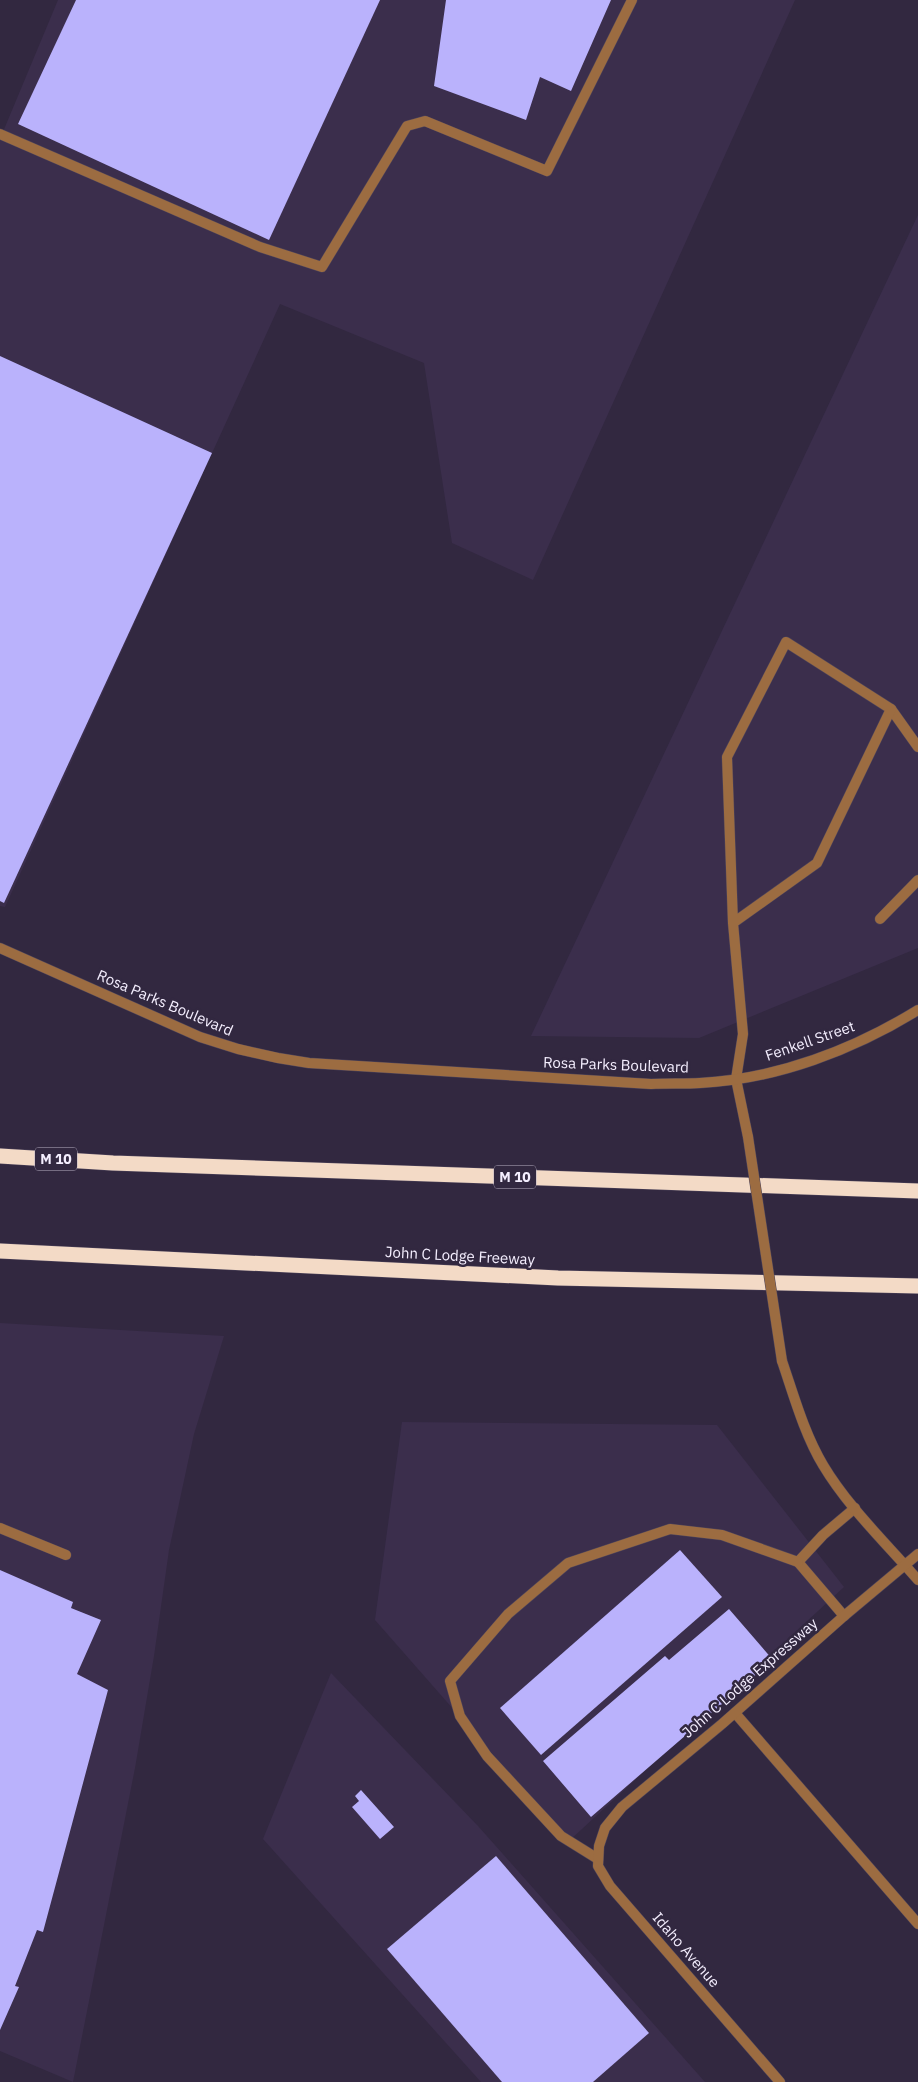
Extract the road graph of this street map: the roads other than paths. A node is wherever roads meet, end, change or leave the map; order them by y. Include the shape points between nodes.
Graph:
1 (632, 0) edge
2 (0, 134) edge
3 (891, 709) junction
4 (918, 747) edge
5 (918, 880) edge
6 (880, 919) dead end
7 (733, 923) junction
8 (0, 948) edge
9 (918, 1010) edge
10 (736, 1079) junction
11 (0, 1156) edge
12 (918, 1191) edge
13 (0, 1251) edge
14 (918, 1286) edge
15 (855, 1508) junction
16 (0, 1528) edge
17 (918, 1554) edge
18 (66, 1556) dead end
19 (798, 1562) junction
20 (905, 1565) junction
21 (918, 1580) edge
22 (844, 1616) junction
23 (735, 1713) junction
24 (598, 1859) junction
25 (918, 1924) edge
26 (780, 2082) edge

1 - 2 street via 547,171 425,121 407,126 322,267 260,246
3 - 4 street
3 - 7 street via 817,863
3 - 7 street via 786,642 727,757
5 - 6 street
7 - 10 street via 743,1034
8 - 10 street, Rosa Parks Boulevard via 200,1037 278,1058 309,1063 650,1084
9 - 10 street, Fenkell Street via 889,1028 839,1051 787,1068
10 - 15 street, bridge via 748,1137 782,1361 807,1433 823,1464
11 - 12 highway, M 10
13 - 14 highway, John C Lodge Freeway via 558,1278
15 - 19 street
15 - 20 street
16 - 18 street
17 - 20 street, John C Lodge Expressway
19 - 22 street
19 - 24 street via 722,1535 670,1529 568,1562 508,1614 450,1681 460,1716 487,1756 561,1836
20 - 21 street
20 - 22 street, John C Lodge Expressway
22 - 23 street, John C Lodge Expressway
23 - 24 street, John C Lodge Expressway via 622,1808 605,1828
23 - 25 street
24 - 26 street, Idaho Avenue via 598,1866 610,1886

